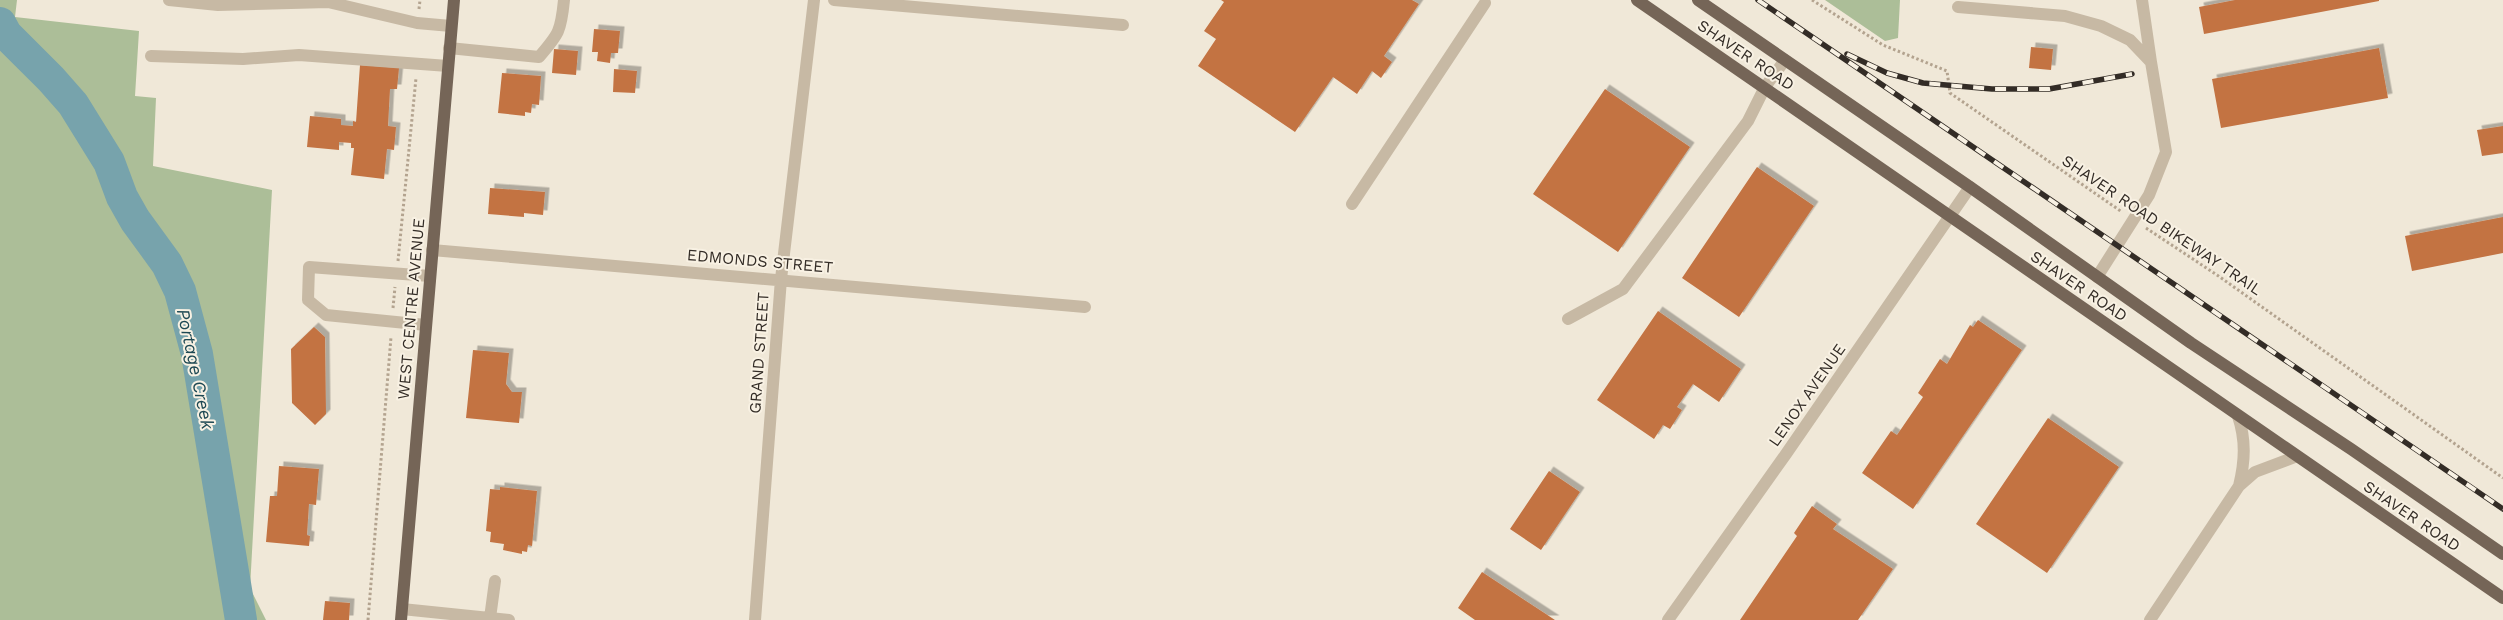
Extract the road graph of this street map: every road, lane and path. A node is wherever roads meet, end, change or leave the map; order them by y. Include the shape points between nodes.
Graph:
1 (169, 0) edge
2 (454, 0) edge
3 (564, 0) edge
4 (814, 0) edge
5 (834, 0) edge
6 (1636, 0) edge
7 (1698, 0) edge
8 (1812, 0) edge
9 (2142, 0) edge
10 (1484, 1) edge
11 (1958, 7) dead end
12 (1123, 25) dead end
13 (451, 26) junction
14 (450, 48) junction
15 (150, 56) dead end
16 (1785, 60) junction
17 (2151, 62) junction
18 (448, 66) junction
19 (1765, 87) junction
20 (1970, 187) junction
21 (1352, 204) dead end
22 (1950, 216) junction
23 (2134, 220) junction
24 (432, 250) junction
25 (430, 276) junction
26 (2097, 277) junction
27 (781, 279) junction
28 (1085, 307) dead end
29 (1568, 320) dead end
30 (426, 325) junction
31 (2238, 416) junction
32 (2296, 457) junction
33 (2503, 478) edge
34 (2239, 486) junction
35 (2503, 554) edge
36 (495, 580) dead end
37 (2503, 598) edge
38 (401, 614) edge
39 (490, 618) junction
40 (509, 620) edge
41 (755, 620) edge
42 (1668, 620) edge
43 (2150, 620) edge

1 - 13 street via 218,4 328,2 417,23
2 - 13 main road, WEST CENTRE AVENUE
3 - 14 street via 561,28 539,57
4 - 27 street, GRAND STREET
5 - 12 street
6 - 19 main road, SHAVER ROAD
7 - 16 main road, SHAVER ROAD
8 - 23 path, SHAVER ROAD BIKEWAY TRAIL via 1883,46 1947,71 1950,93
9 - 17 street
10 - 21 street
11 - 17 street via 2065,16 2101,26 2130,40
13 - 14 main road, WEST CENTRE AVENUE
14 - 18 main road, WEST CENTRE AVENUE
15 - 18 street via 243,59 298,54
16 - 19 street
16 - 20 main road, SHAVER ROAD
17 - 23 street via 2166,152 2149,195
18 - 24 main road, WEST CENTRE AVENUE
19 - 22 main road, SHAVER ROAD
19 - 29 street via 1748,121 1623,289
20 - 22 street, LENOX AVENUE
20 - 26 main road, SHAVER ROAD
22 - 31 main road, SHAVER ROAD
22 - 42 street, LENOX AVENUE
23 - 26 street
23 - 33 path, SHAVER ROAD BIKEWAY TRAIL
24 - 25 main road, WEST CENTRE AVENUE
24 - 27 street, EDMONDS STREET
25 - 30 main road, WEST CENTRE AVENUE
25 - 30 street via 309,266 308,300 326,315
26 - 35 main road, SHAVER ROAD
27 - 28 street, EDMONDS STREET
27 - 41 street, GRAND STREET
30 - 38 main road, WEST CENTRE AVENUE
31 - 32 main road, SHAVER ROAD
31 - 34 street via 2245,452
32 - 34 street via 2255,472
32 - 37 main road, SHAVER ROAD
34 - 43 street
36 - 39 street
38 - 39 street
39 - 40 street

